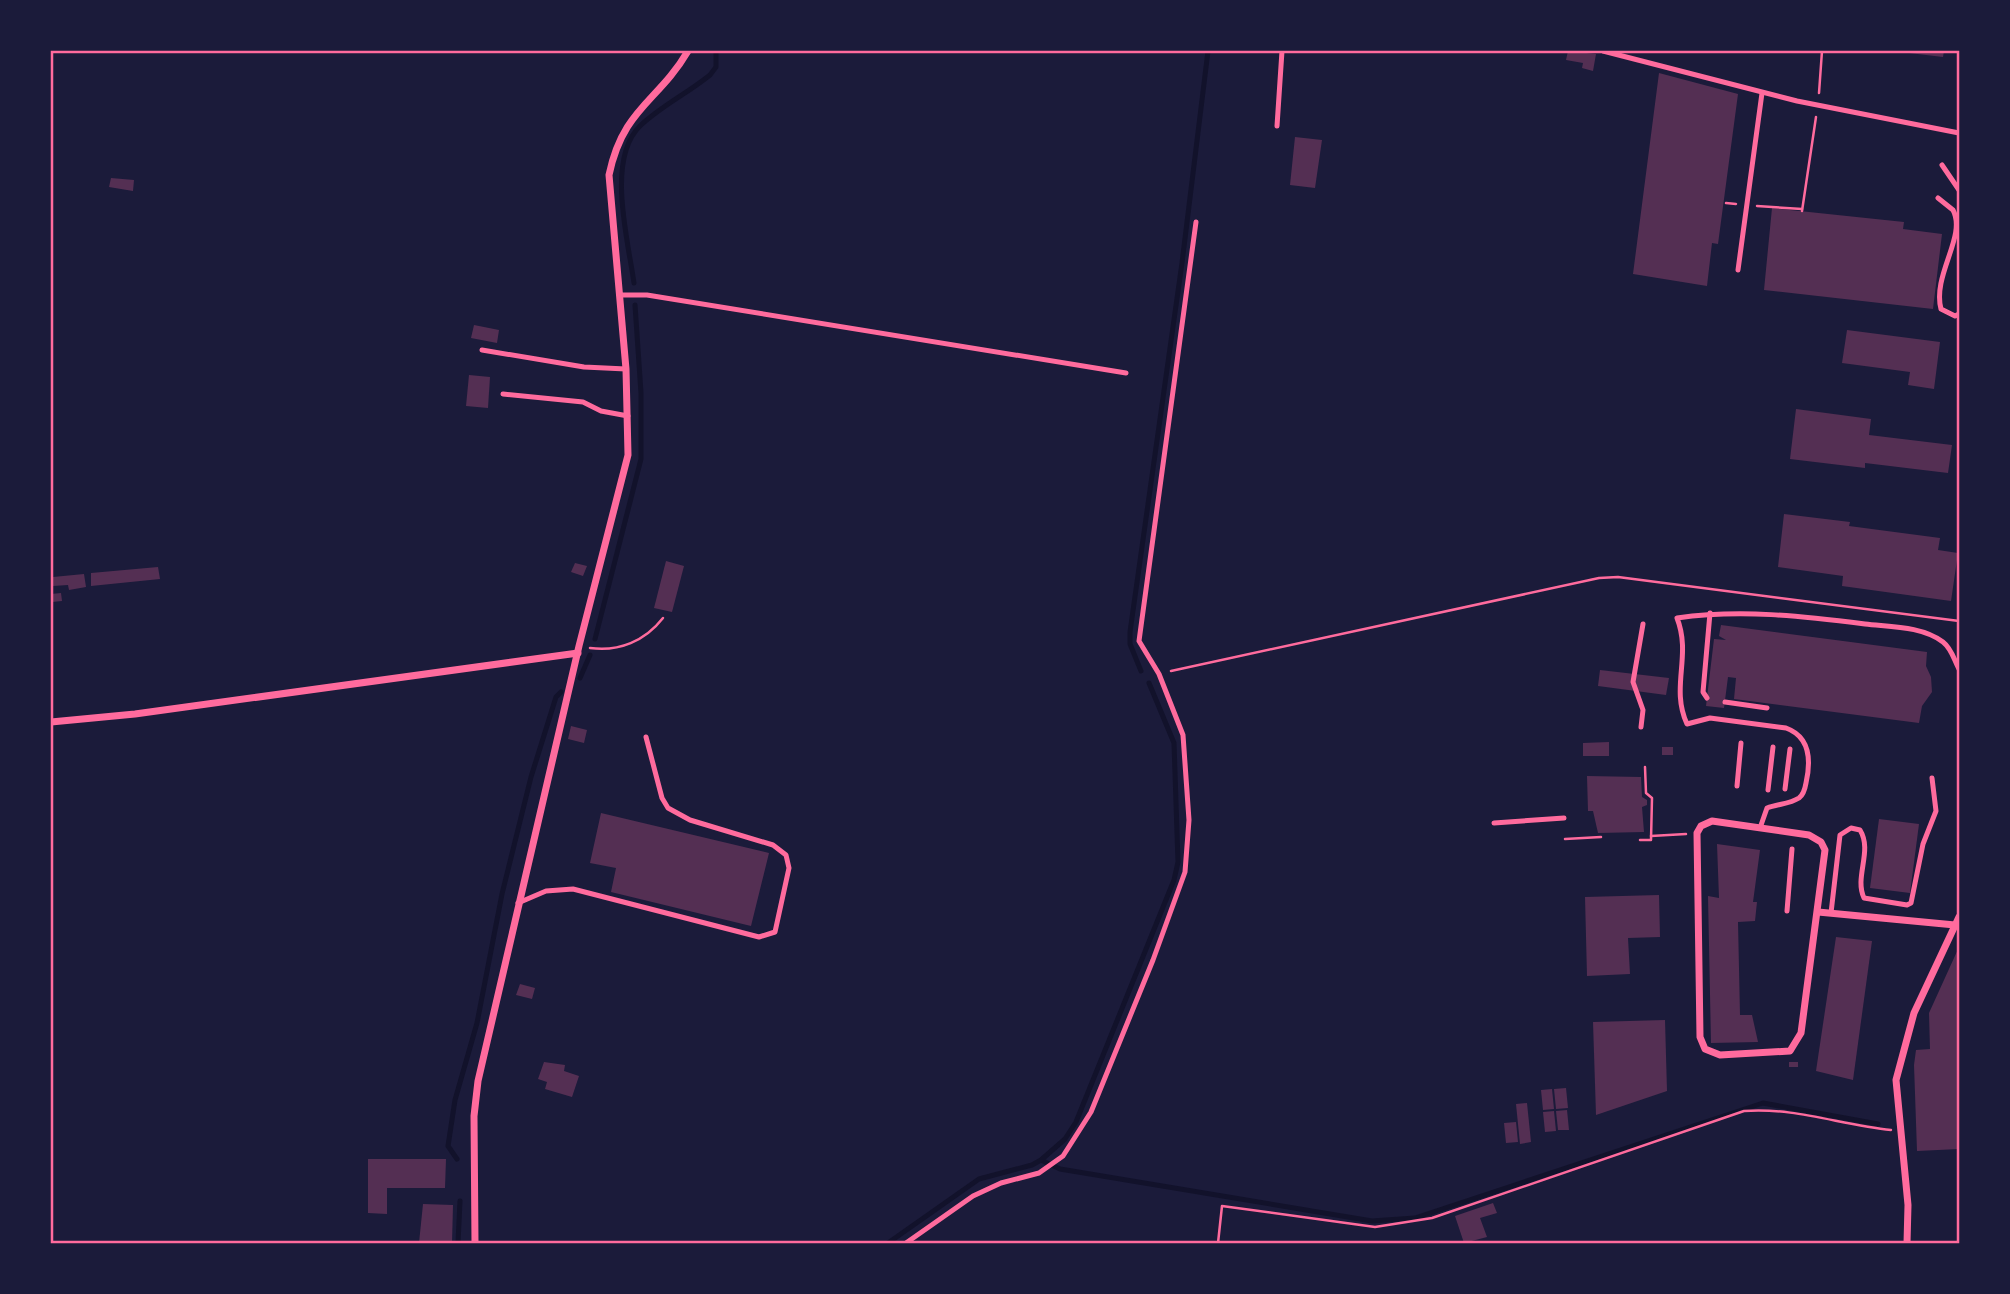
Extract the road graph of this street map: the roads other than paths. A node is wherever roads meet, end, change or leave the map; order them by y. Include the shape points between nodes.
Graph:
1 (688, 51) edge
2 (1282, 51) edge
3 (1603, 51) edge
4 (1762, 93) junction
5 (1277, 126) dead end
6 (1959, 133) edge
7 (1942, 164) dead end
8 (1959, 190) edge
9 (1938, 198) dead end
10 (1196, 222) dead end
11 (1738, 270) dead end
12 (621, 295) junction
13 (1959, 314) edge
14 (482, 350) dead end
15 (626, 369) junction
16 (1126, 373) dead end
17 (503, 394) dead end
18 (628, 416) junction
19 (1710, 613) junction
20 (1643, 624) dead end
21 (579, 650) junction
22 (1959, 669) edge
23 (1707, 698) dead end
24 (1725, 702) dead end
25 (1767, 708) dead end
26 (51, 722) edge
27 (1641, 727) dead end
28 (646, 737) dead end
29 (1741, 743) dead end
30 (1773, 747) dead end
31 (1790, 749) dead end
32 (1933, 778) dead end
33 (1737, 786) dead end
34 (1785, 789) dead end
35 (1768, 790) dead end
36 (1564, 818) dead end
37 (1494, 823) dead end
38 (1760, 828) junction
39 (1792, 849) dead end
40 (519, 903) junction
41 (1787, 911) dead end
42 (1818, 912) junction
43 (1831, 913) junction
44 (1959, 917) edge
45 (1955, 925) junction
46 (475, 1243) edge
47 (906, 1243) edge
48 (1907, 1243) edge

1 - 12 street via 631,118 614,150 610,201
2 - 5 lane
3 - 4 lane
4 - 6 lane
4 - 11 lane
7 - 8 lane
9 - 13 lane via 1953,210 1957,229 1938,299 1941,309
10 - 47 lane via 1139,640 1159,674 1183,735 1189,820 1185,872 1091,1112 1063,1156 1039,1173 973,1196
12 - 15 street
12 - 16 lane via 647,295
14 - 15 lane via 584,367
15 - 18 street
17 - 18 lane via 583,402
18 - 21 street via 628,455
19 - 22 lane via 1771,612 1917,630 1942,641
19 - 23 lane via 1703,692
19 - 38 lane via 1677,618 1685,638 1678,705 1687,724 1710,718 1786,728 1805,744 1811,762 1804,792 1799,798 1767,808
20 - 27 lane via 1633,682 1643,710
21 - 26 street
21 - 40 street
24 - 25 lane
28 - 40 lane via 668,808 690,820 773,845 786,855 789,868 775,932 759,937 573,889 546,891
29 - 33 lane
30 - 35 lane
31 - 34 lane
32 - 43 lane via 1936,811 1923,844 1912,903 1864,898 1865,840 1860,830 1851,828 1840,835
36 - 37 lane
38 - 42 street via 1810,835 1821,842 1825,850
38 - 42 street via 1712,821 1698,833 1700,1037 1705,1049 1720,1055 1771,1054 1790,1051 1797,1044
39 - 41 lane
40 - 46 street via 478,1081
42 - 43 street
43 - 45 street
44 - 45 street
45 - 48 street via 1914,1013 1896,1080 1908,1205

